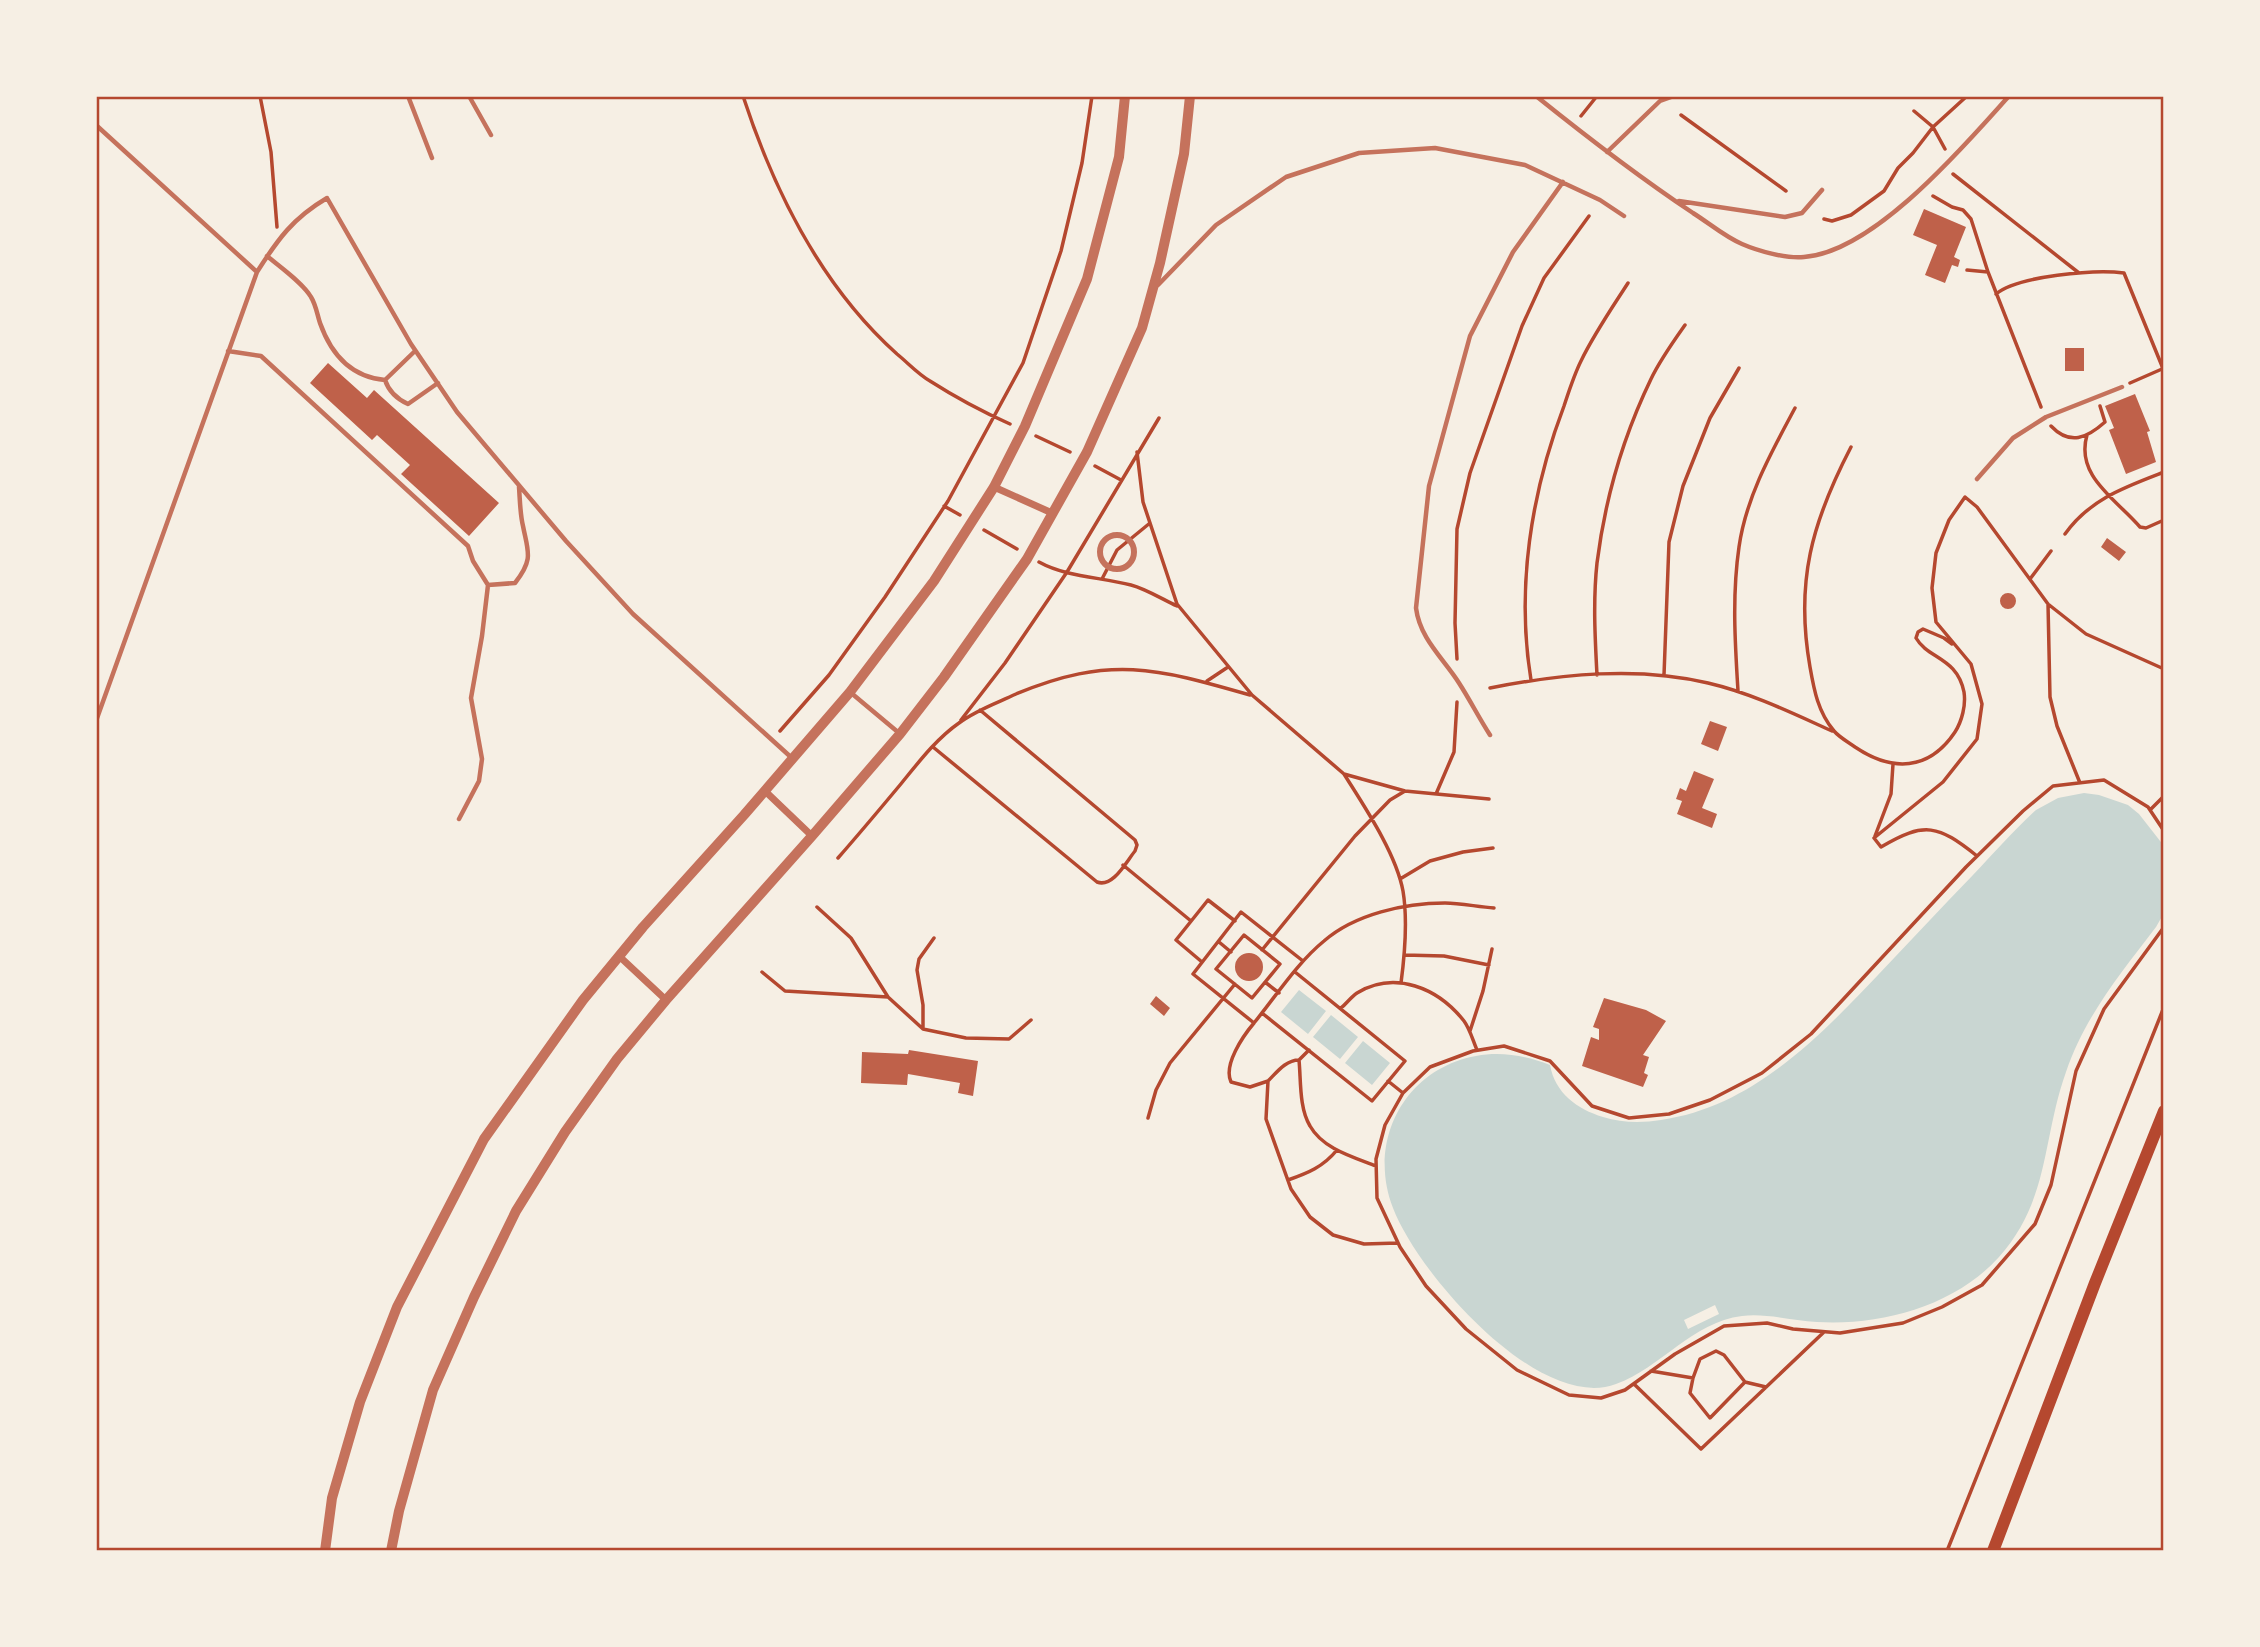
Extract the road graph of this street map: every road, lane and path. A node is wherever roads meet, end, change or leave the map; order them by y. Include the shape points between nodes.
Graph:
1 (260, 96) edge
2 (408, 96) edge
3 (469, 96) edge
4 (743, 96) edge
5 (1093, 96) edge
6 (1125, 96) edge
7 (1190, 96) edge
8 (1536, 96) edge
9 (1597, 96) edge
10 (1674, 96) edge
11 (1967, 96) edge
12 (2008, 96) edge
13 (1914, 111) dead end
14 (1681, 114) dead end
15 (1580, 118) dead end
16 (96, 125) edge
17 (1933, 127) junction
18 (491, 135) dead end
19 (1945, 149) dead end
20 (1607, 152) junction
21 (432, 158) dead end
22 (1953, 174) dead end
23 (1563, 182) junction
24 (1822, 190) dead end
25 (1786, 191) dead end
26 (1933, 195) dead end
27 (1675, 200) junction
28 (1589, 216) dead end
29 (1624, 216) dead end
30 (1824, 219) dead end
31 (278, 239) junction
32 (267, 256) junction
33 (1966, 270) dead end
34 (257, 272) junction
35 (1988, 272) junction
36 (2079, 273) junction
37 (1628, 283) dead end
38 (1153, 290) junction
39 (1996, 294) junction
40 (1685, 325) dead end
41 (229, 351) junction
42 (415, 351) junction
43 (1739, 368) dead end
44 (2163, 370) edge
45 (385, 380) junction
46 (438, 383) junction
47 (2122, 387) joint
48 (2097, 397) junction
49 (1795, 408) dead end
50 (995, 417) junction
51 (2046, 417) junction
52 (1159, 418) dead end
53 (1024, 430) junction
54 (2087, 435) junction
55 (1852, 447) dead end
56 (1137, 452) junction
57 (1083, 459) junction
58 (2164, 472) edge
59 (1977, 479) dead end
60 (1121, 480) junction
61 (519, 484) junction
62 (994, 487) junction
63 (2107, 494) junction
64 (944, 506) junction
65 (1052, 513) junction
66 (2161, 514) dead end
67 (962, 516) dead end
68 (2164, 520) edge
69 (1150, 523) junction
70 (981, 528) dead end
71 (2065, 534) dead end
72 (1129, 540) junction
73 (1018, 550) dead end
74 (2052, 551) dead end
75 (1038, 562) dead end
76 (1108, 566) junction
77 (1067, 572) junction
78 (1102, 579) junction
79 (2030, 579) junction
80 (488, 585) junction
81 (2048, 604) junction
82 (1179, 607) junction
83 (1959, 649) junction
84 (1228, 667) junction
85 (2164, 669) edge
86 (1597, 675) junction
87 (1664, 675) junction
88 (1531, 680) junction
89 (1205, 682) junction
90 (1458, 682) junction
91 (1490, 688) dead end
92 (850, 692) junction
93 (1738, 692) junction
94 (1252, 695) junction
95 (980, 710) junction
96 (96, 722) edge
97 (958, 723) junction
98 (1834, 732) junction
99 (900, 734) junction
100 (1490, 735) dead end
101 (772, 740) junction
102 (933, 747) junction
103 (793, 759) junction
104 (1893, 764) junction
105 (1344, 774) junction
106 (2080, 783) junction
107 (1405, 790) junction
108 (765, 791) junction
109 (1436, 794) junction
110 (2164, 796) edge
111 (1489, 799) dead end
112 (2150, 810) junction
113 (1371, 818) junction
114 (459, 819) dead end
115 (2164, 831) edge
116 (812, 836) junction
117 (1874, 838) junction
118 (1493, 848) dead end
119 (1977, 856) junction
120 (838, 858) dead end
121 (1123, 865) junction
122 (1399, 880) junction
123 (817, 907) dead end
124 (1405, 908) junction
125 (1494, 908) dead end
126 (1191, 921) junction
127 (1235, 921) junction
128 (2164, 926) edge
129 (1272, 937) junction
130 (933, 938) dead end
131 (1218, 942) junction
132 (1492, 949) dead end
133 (1262, 950) junction
134 (1231, 952) junction
135 (1404, 955) junction
136 (619, 956) junction
137 (1303, 961) junction
138 (1202, 962) junction
139 (1489, 965) junction
140 (762, 972) dead end
141 (1295, 972) junction
142 (1265, 982) junction
143 (1401, 983) junction
144 (1235, 984) junction
145 (1279, 993) junction
146 (888, 997) junction
147 (1223, 998) junction
148 (666, 1000) junction
149 (2164, 1007) edge
150 (1340, 1009) junction
151 (1262, 1013) junction
152 (1031, 1020) dead end
153 (1254, 1023) junction
154 (923, 1029) junction
155 (1469, 1032) junction
156 (1309, 1050) junction
157 (1478, 1050) junction
158 (1298, 1060) junction
159 (1268, 1081) junction
160 (1388, 1082) junction
161 (1403, 1093) junction
162 (2164, 1111) edge
163 (1148, 1118) dead end
164 (1336, 1150) junction
165 (1376, 1166) junction
166 (1288, 1180) junction
167 (1398, 1243) junction
168 (1824, 1332) junction
169 (1651, 1371) junction
170 (1693, 1378) junction
171 (1745, 1382) junction
172 (1634, 1384) junction
173 (1766, 1387) junction
174 (325, 1551) edge
175 (391, 1551) edge
176 (1947, 1551) edge
177 (1993, 1551) edge

1 - 31 path via 271,152
2 - 21 lane
3 - 18 lane
4 - 50 path via 757,141 787,206 835,286 878,337 928,380
5 - 50 path via 1062,250 1023,363
6 - 53 street via 1119,157 1087,279
7 - 38 street via 1184,155
8 - 20 lane
9 - 15 path
10 - 20 lane via 1660,101
11 - 17 path
12 - 27 lane via 1941,171 1880,223 1836,249 1804,257 1767,253 1740,244
13 - 17 path
14 - 25 path
16 - 34 lane
17 - 19 path
17 - 30 path via 1884,191 1851,215
20 - 27 lane
22 - 36 path
23 - 29 lane
23 - 38 lane via 1525,165 1435,148 1359,153 1286,177 1216,225
23 - 90 lane via 1513,252 1470,336 1429,485 1418,622
24 - 27 lane via 1802,214 1785,217
26 - 35 path via 1971,219
28 - 90 path via 1544,278 1522,326 1470,473 1457,529
31 - 32 lane
31 - 42 lane via 307,210 327,198
32 - 34 lane
32 - 45 lane via 310,295 336,356 372,379
33 - 35 path
34 - 41 lane
35 - 39 path
36 - 39 path via 2004,288
36 - 44 path via 2124,273
37 - 88 path via 1580,362 1540,481 1525,596
38 - 57 street via 1142,328
39 - 51 path
40 - 86 path via 1652,377 1628,431 1610,492 1597,564
41 - 80 lane via 261,356 270,364 468,546
41 - 96 lane
42 - 45 lane
42 - 46 lane
43 - 87 path via 1710,418 1669,542
44 - 47 path
45 - 46 lane via 398,399 408,404
46 - 61 lane
47 - 48 lane
48 - 51 lane
48 - 54 path via 2105,422
49 - 93 path via 1770,454 1739,545 1734,604
50 - 53 path
50 - 64 path
51 - 54 path via 2064,437
51 - 59 lane via 2013,438
52 - 56 path
53 - 57 path
53 - 62 street
54 - 63 path via 2086,463
55 - 98 path via 1814,532 1806,576 1804,616 1816,701
56 - 60 path
56 - 69 path
57 - 60 path
57 - 65 street
58 - 63 path
60 - 77 path
61 - 80 lane via 528,558 515,583
61 - 101 lane via 634,614
62 - 65 street
62 - 92 street via 933,581
63 - 68 path via 2140,527
63 - 71 path
64 - 67 path
64 - 101 path via 829,675
65 - 99 street via 1008,587
66 - 68 path
69 - 72 path
69 - 82 path
70 - 73 path
72 - 76 path
72 - 76 street via 1135,553 1130,563 1121,569
72 - 76 street via 1117,534 1103,542 1101,559
74 - 79 path
75 - 77 path via 1056,572
76 - 78 path
77 - 78 path
77 - 97 path
78 - 82 path via 1134,586
79 - 81 path
79 - 83 path via 1965,497 1949,520 1936,553 1932,588 1936,622
80 - 114 lane via 471,698 482,759 479,781
81 - 85 path via 2087,634
81 - 106 path via 2050,697
82 - 84 path
83 - 104 path via 1923,629 1918,632 1920,645 1944,659 1958,676 1964,693 1962,721 1945,747 1918,764
83 - 117 path via 1971,664 1982,704 1977,739 1943,782
84 - 89 path
84 - 94 path
86 - 87 path
86 - 88 path
87 - 93 path
88 - 91 path
89 - 94 path
89 - 95 path via 1143,669 1104,669 1036,686
90 - 100 lane
90 - 109 path via 1454,752
92 - 99 lane
92 - 103 street
93 - 98 path
94 - 105 path
95 - 97 path
95 - 121 path via 1135,840 1135,851
97 - 102 path
98 - 104 path via 1866,755
99 - 116 street
101 - 103 lane
102 - 120 path
102 - 121 path via 1097,882 1109,882
103 - 108 street
104 - 117 path via 1891,794
105 - 107 path
105 - 113 path
106 - 112 path via 2104,780
106 - 119 path via 2053,786
107 - 109 path
107 - 113 path
108 - 116 street
108 - 136 street
109 - 111 path
110 - 112 path
112 - 115 path
113 - 122 path
113 - 129 path
116 - 148 street
117 - 119 path via 1881,847 1908,832 1938,830
118 - 122 path via 1430,861
119 - 157 path via 1811,1034 1762,1073 1710,1100 1669,1114 1629,1118 1592,1106 1550,1061 1504,1046
121 - 126 path
122 - 124 path
123 - 146 path via 851,938
124 - 125 path via 1445,903
124 - 135 path
124 - 137 path via 1357,920 1325,939
126 - 127 path via 1208,900
126 - 138 path via 1176,940
127 - 129 path via 1241,912
127 - 131 path
128 - 168 path via 2104,1009 2076,1071 2051,1185 2035,1224 1982,1285 1942,1307 1902,1323
129 - 133 path
129 - 137 path
130 - 154 path via 917,970
131 - 134 path
131 - 138 path
132 - 139 path
133 - 134 path via 1244,935
133 - 142 path via 1280,964
134 - 144 path via 1216,969
135 - 139 path via 1444,956
135 - 143 path
136 - 148 street
136 - 174 street via 484,1139 397,1307 360,1402 332,1498
137 - 141 path
138 - 147 path via 1193,974
139 - 155 path
140 - 146 path via 785,991
141 - 145 path
141 - 150 path
142 - 144 path via 1252,998
142 - 145 path
143 - 150 path via 1355,994
143 - 155 path via 1426,988 1444,1000
144 - 147 path
145 - 151 path
146 - 154 path
147 - 153 path
147 - 163 path via 1170,1063
148 - 175 street via 565,1132 516,1211 433,1390
149 - 176 path
150 - 160 path via 1405,1060
151 - 153 path
151 - 156 path
152 - 154 path via 1009,1039 966,1038
153 - 159 path via 1238,1047 1229,1079 1250,1087
155 - 157 path
156 - 158 path
156 - 160 path via 1373,1101
157 - 161 path via 1430,1068
158 - 159 path via 1284,1065
158 - 164 path via 1309,1126
159 - 166 path via 1266,1119
160 - 161 path
161 - 165 path via 1385,1125
162 - 177 main road
164 - 165 path
164 - 166 path via 1315,1170
165 - 167 path via 1377,1198
166 - 167 path via 1310,1217 1333,1235 1364,1244
167 - 172 path via 1426,1286 1466,1329 1517,1370 1569,1395 1601,1398
168 - 169 path via 1768,1323 1724,1326
168 - 173 path
169 - 170 path
169 - 172 path
170 - 171 path via 1700,1359 1716,1351
170 - 171 path via 1690,1393 1710,1418
171 - 173 path
172 - 173 path via 1701,1449

